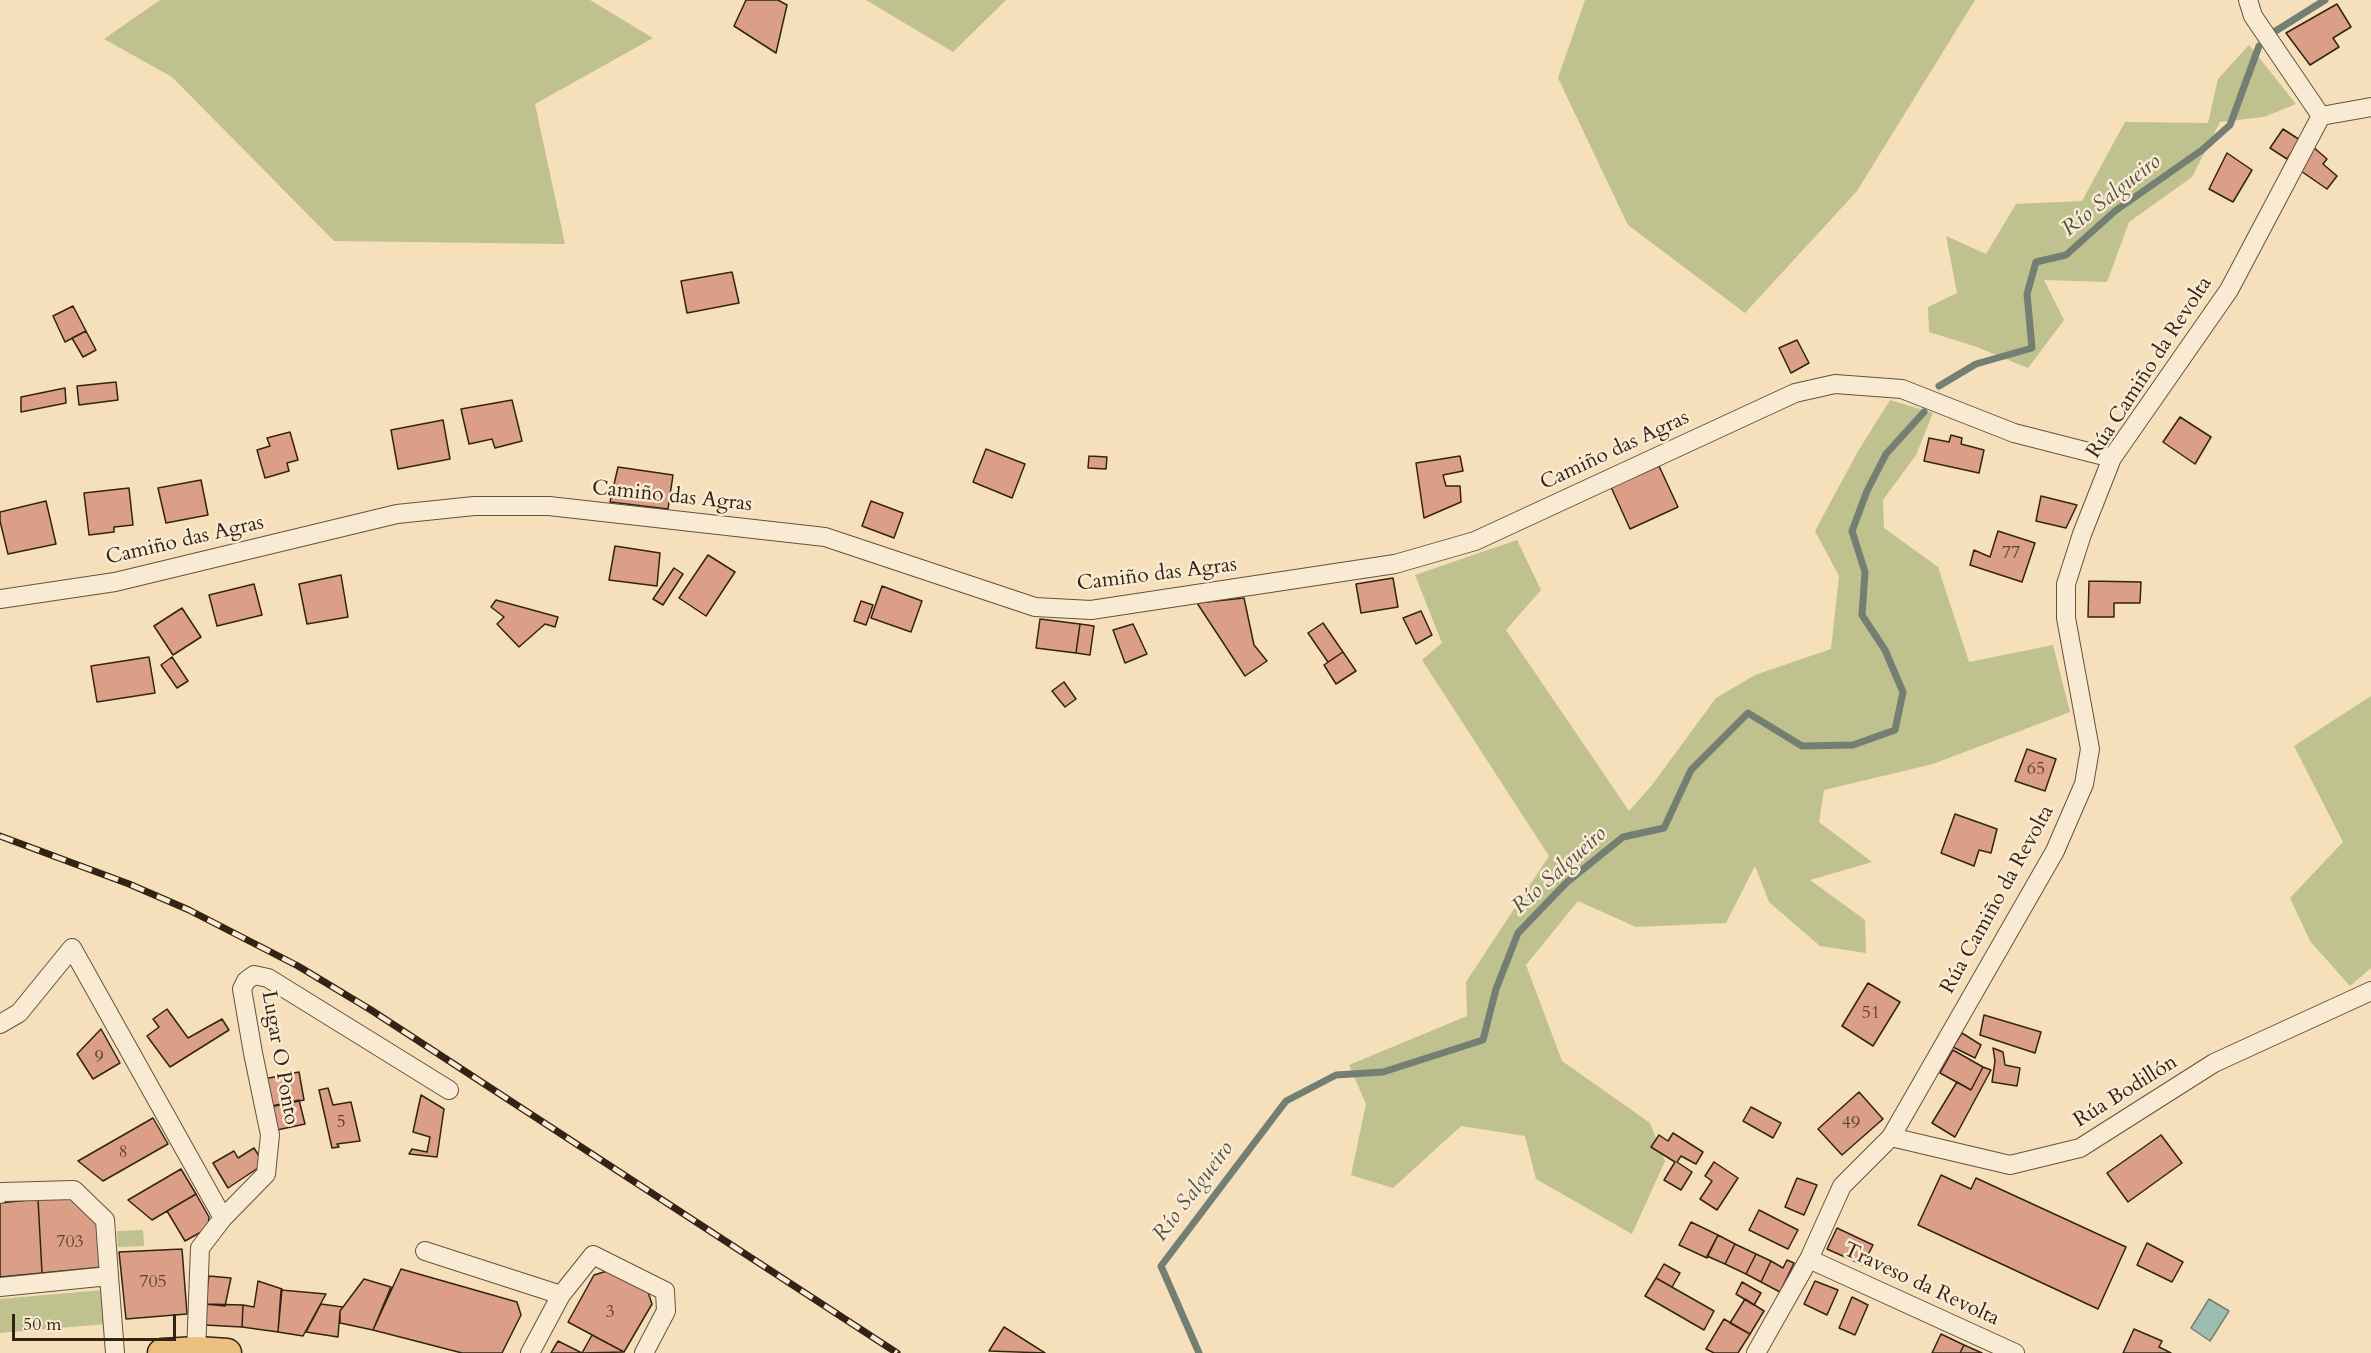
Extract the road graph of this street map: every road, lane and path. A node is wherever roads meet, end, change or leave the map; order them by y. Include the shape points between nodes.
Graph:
1 (2248, 0) edge
2 (2371, 107) edge
3 (2321, 117) junction
4 (2112, 458) junction
5 (0, 599) edge
6 (2371, 991) edge
7 (0, 1024) edge
8 (449, 1090) dead end
9 (1891, 1137) junction
10 (0, 1194) edge
11 (223, 1218) junction
12 (425, 1251) dead end
13 (1809, 1259) junction
14 (109, 1276) junction
15 (0, 1287) edge
16 (561, 1295) junction
17 (197, 1352) edge
18 (115, 1353) edge
19 (162, 1353) edge
20 (227, 1353) edge
21 (530, 1353) edge
22 (644, 1353) edge
23 (1756, 1353) edge
24 (2015, 1353) edge

1 - 3 street via 2253,16
2 - 3 street
3 - 4 street, Rúa Camiño da Revolta via 2229,290
4 - 5 street, Camiño das Agras via 2014,433 1902,389 1835,384 1795,393 1475,541 1395,564 1091,610 1035,607 825,537 549,506 474,506 397,514 115,582
4 - 9 street, Rúa Camiño da Revolta via 2066,584 2066,618 2090,749 2084,784 2055,851
6 - 9 street, Rúa Bodillón via 2214,1063 2080,1148 2010,1165
7 - 11 street via 19,1013 72,948
8 - 11 street, Lugar O Ponto via 268,978 254,975 242,989 270,1135 266,1174
9 - 13 street, Rúa Camiño da Revolta via 1842,1186
10 - 14 street via 74,1190 105,1220
11 - 17 street, Lugar O Ponto via 200,1248
12 - 16 street
13 - 23 street, Rúa Camiño da Revolta
13 - 24 street, Traveso da Revolta
14 - 15 street
14 - 18 street
16 - 21 street
16 - 22 street via 593,1255 665,1291 666,1311
17 - 19 main road
17 - 20 main road

